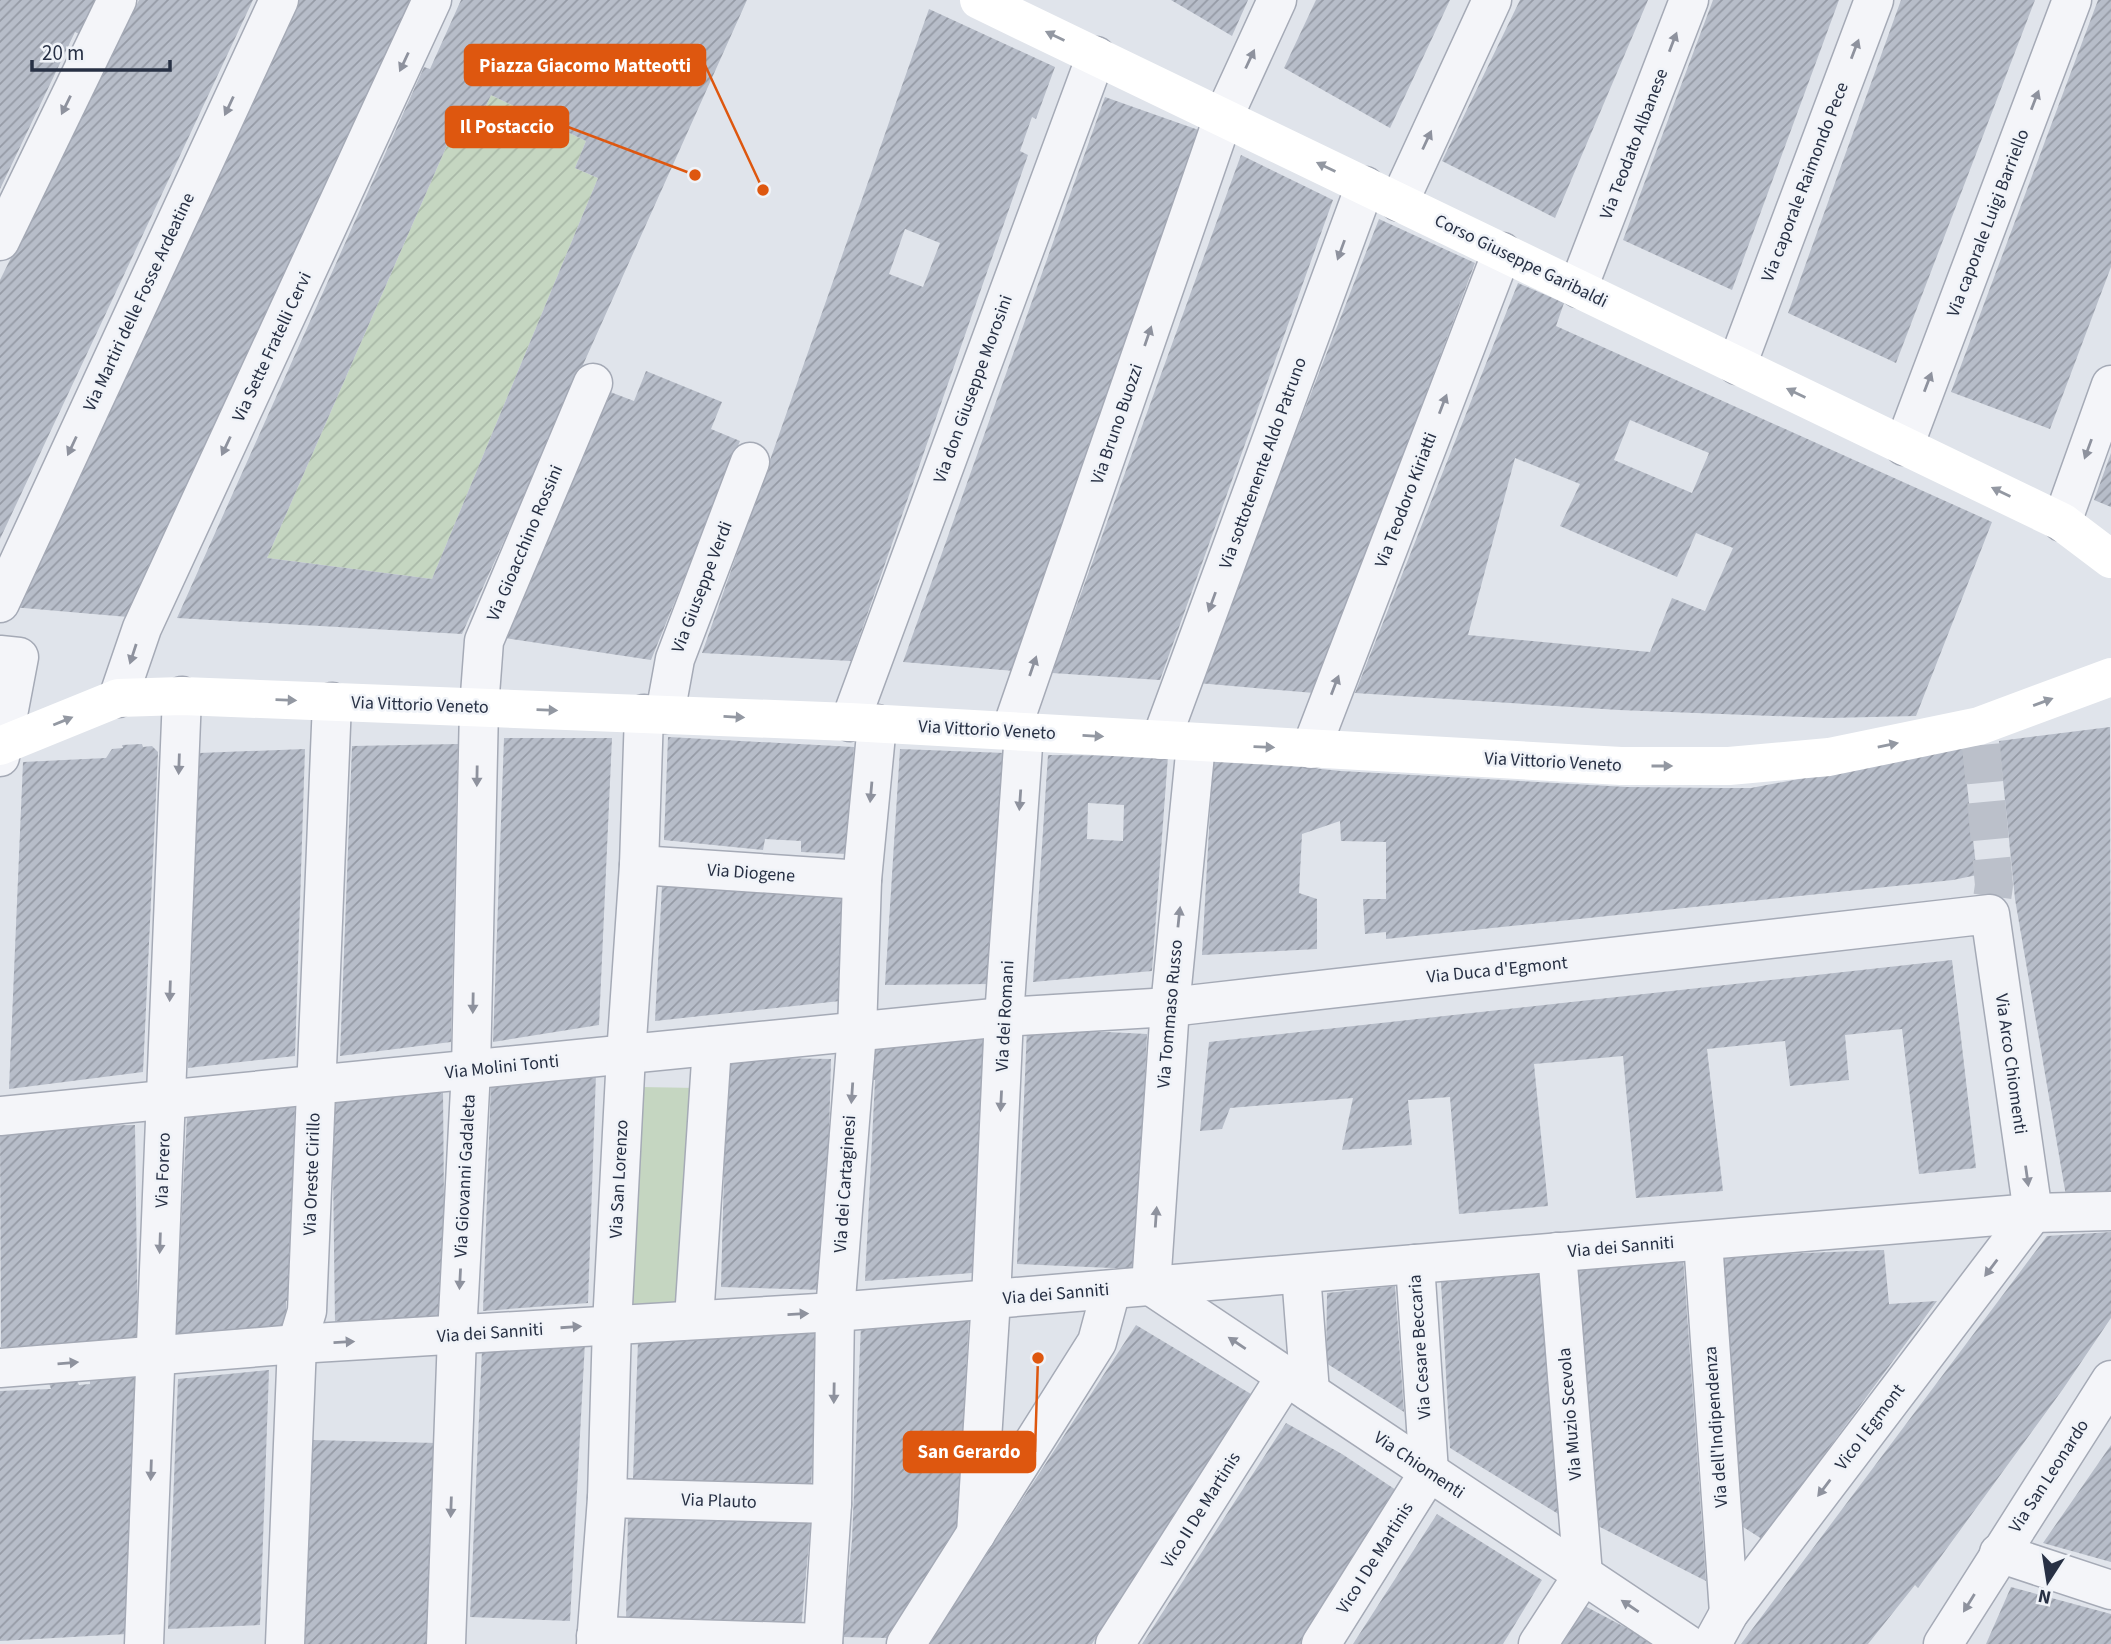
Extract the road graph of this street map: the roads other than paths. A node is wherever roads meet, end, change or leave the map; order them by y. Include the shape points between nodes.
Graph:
1 (117, 0) edge
2 (279, 0) edge
3 (432, 0) edge
4 (979, 0) edge
5 (1277, 0) edge
6 (1492, 0) edge
7 (1689, 0) edge
8 (1874, 0) edge
9 (2073, 0) edge
10 (1096, 56) junction
11 (1223, 118) junction
12 (1382, 194) junction
13 (0, 241) edge
14 (1502, 252) junction
15 (1578, 288) junction
16 (1737, 365) junction
17 (593, 383) dead end
18 (2111, 384) edge
19 (1904, 446) junction
20 (750, 463) dead end
21 (2062, 522) junction
22 (2111, 559) edge
23 (0, 603) edge
24 (0, 655) edge
25 (2111, 677) edge
26 (182, 696) junction
27 (118, 698) junction
28 (332, 702) junction
29 (479, 708) junction
30 (654, 714) junction
31 (864, 723) junction
32 (1018, 732) junction
33 (1178, 742) junction
34 (0, 746) edge
35 (1311, 749) junction
36 (0, 757) edge
37 (639, 865) junction
38 (862, 880) junction
39 (1990, 914) joint
40 (1170, 1007) junction
41 (1004, 1017) junction
42 (857, 1032) junction
43 (712, 1046) junction
44 (626, 1055) junction
45 (471, 1070) junction
46 (315, 1085) junction
47 (165, 1100) junction
48 (0, 1116) edge
49 (2111, 1211) edge
50 (2033, 1213) junction
51 (1703, 1241) junction
52 (1556, 1252) junction
53 (1415, 1264) junction
54 (1301, 1274) junction
55 (1151, 1286) junction
56 (1111, 1290) junction
57 (991, 1299) junction
58 (835, 1312) junction
59 (694, 1319) junction
60 (612, 1325) junction
61 (457, 1335) junction
62 (297, 1344) junction
63 (156, 1356) junction
64 (0, 1368) edge
65 (2111, 1380) edge
66 (1298, 1384) junction
67 (1429, 1472) junction
68 (607, 1497) junction
69 (832, 1504) junction
70 (976, 1534) junction
71 (1999, 1553) junction
72 (1583, 1575) junction
73 (2111, 1590) edge
74 (1721, 1628) edge
75 (596, 1640) edge
76 (144, 1644) edge
77 (285, 1644) edge
78 (446, 1644) edge
79 (823, 1644) edge
80 (906, 1644) edge
81 (1115, 1644) edge
82 (1321, 1644) edge
83 (1538, 1644) edge
84 (1687, 1644) edge
85 (1943, 1644) edge

1 -> 13 street
2 -> 23 street, Via Martiri delle Fosse Ardeatine
3 -> 27 street, Via Sette Fratelli Cervi via 142,628
10 -> 4 street, Corso Giuseppe Garibaldi
11 -> 5 street, Via Bruno Buozzi
12 -> 6 street, Via sottotenente Aldo Patruno
15 -> 7 street, Via Teodato Albanese
16 -> 8 street, Via caporale Raimondo Pece
19 -> 9 street, Via caporale Luigi Barriello
10 - 11 street, Corso Giuseppe Garibaldi
10 - 31 street, Via don Giuseppe Morosini
12 -> 11 street, Corso Giuseppe Garibaldi
32 -> 11 street, Via Bruno Buozzi
12 - 14 street, Corso Giuseppe Garibaldi
12 -> 33 street, Via sottotenente Aldo Patruno
14 - 15 street, Corso Giuseppe Garibaldi
35 -> 14 street, Via Teodoro Kiriatti
15 - 16 street, Corso Giuseppe Garibaldi
19 -> 16 street, Corso Giuseppe Garibaldi
17 - 29 street, Via Gioacchino Rossini via 484,641
18 -> 21 street
21 -> 19 street, Corso Giuseppe Garibaldi
20 - 30 street, Via Giuseppe Verdi
21 - 22 street, Corso Giuseppe Garibaldi
24 - 34 street via 19,657
35 -> 25 street, Via Vittorio Veneto via 1621,766 1729,766 1980,736
26 - 27 street, Via Vittorio Veneto
26 -> 28 street, Via Vittorio Veneto
26 -> 47 street, Via Forero
34 -> 27 street, Via Vittorio Veneto
28 - 29 street, Via Vittorio Veneto
28 - 46 street, Via Oreste Cirillo
29 -> 30 street, Via Vittorio Veneto
29 -> 45 street, Via Giovanni Gadaleta
30 -> 31 street, Via Vittorio Veneto
30 - 37 street, Via San Lorenzo
31 - 32 street, Via Vittorio Veneto
31 -> 38 street, Via dei Cartaginesi
32 -> 33 street, Via Vittorio Veneto
32 -> 41 street, Via dei Romani
33 -> 35 street, Via Vittorio Veneto
40 -> 33 street, Via Tommaso Russo
34 - 36 street
37 - 38 street, Via Diogene
37 - 44 street, Via San Lorenzo
38 - 42 street, Via dei Cartaginesi
39 - 40 street, Via Duca d'Egmont
39 -> 50 street, Via Arco Chiomenti
40 - 41 street, Via Duca d'Egmont
55 -> 40 street, Via Tommaso Russo
41 - 42 street, Via Molini Tonti
41 -> 57 street, Via dei Romani
42 - 43 street, Via Molini Tonti
42 -> 58 street, Via dei Cartaginesi
43 - 44 street, Via Molini Tonti
43 - 59 street
44 - 45 street, Via Molini Tonti
44 - 60 street, Via San Lorenzo
45 - 46 street, Via Molini Tonti
45 -> 61 street, Via Giovanni Gadaleta
46 - 47 street, Via Molini Tonti
46 - 62 street, Via Oreste Cirillo via 307,1311
47 - 48 street, Via Molini Tonti
47 -> 63 street, Via Forero
49 - 50 street, Via dei Sanniti
50 - 51 street, Via dei Sanniti
50 -> 74 street, Vico I Egmont
51 - 52 street, Via dei Sanniti
51 - 74 street, Via dell'Indipendenza
52 - 53 street, Via dei Sanniti
52 - 72 street, Via Muzio Scevola
53 - 54 street, Via dei Sanniti
53 - 67 street, Via Cesare Beccaria
54 - 55 street, Via dei Sanniti
54 - 66 street
55 - 56 street, Via dei Sanniti
66 -> 55 street, Via Chiomenti
56 - 57 street, Via dei Sanniti
56 - 70 street via 1097,1342
57 - 58 street, Via dei Sanniti
57 - 70 street, Via dei Romani
59 -> 58 street, Via dei Sanniti
58 -> 69 street, Via dei Cartaginesi
59 - 60 street, Via dei Sanniti
61 -> 60 street, Via dei Sanniti
60 - 68 street, Via San Lorenzo
62 -> 61 street, Via dei Sanniti
61 -> 78 street, Via Giovanni Gadaleta
62 - 63 street, Via dei Sanniti
62 - 77 street, Via Oreste Cirillo
64 -> 63 street, Via dei Sanniti
63 -> 76 street, Via Forero
65 - 71 street, Via San Leonardo
66 - 67 street, Via Chiomenti
66 - 81 street, Vico II De Martinis
67 - 72 street, Via Chiomenti
67 - 82 street, Vico I De Martinis
68 - 69 street, Via Plauto
68 - 75 street, Via San Lorenzo
69 - 79 street, Via dei Cartaginesi
70 - 80 street
71 - 73 street
71 -> 85 street, Via San Leonardo
72 - 83 street
84 -> 72 street, Via Chiomenti
75 - 79 street

